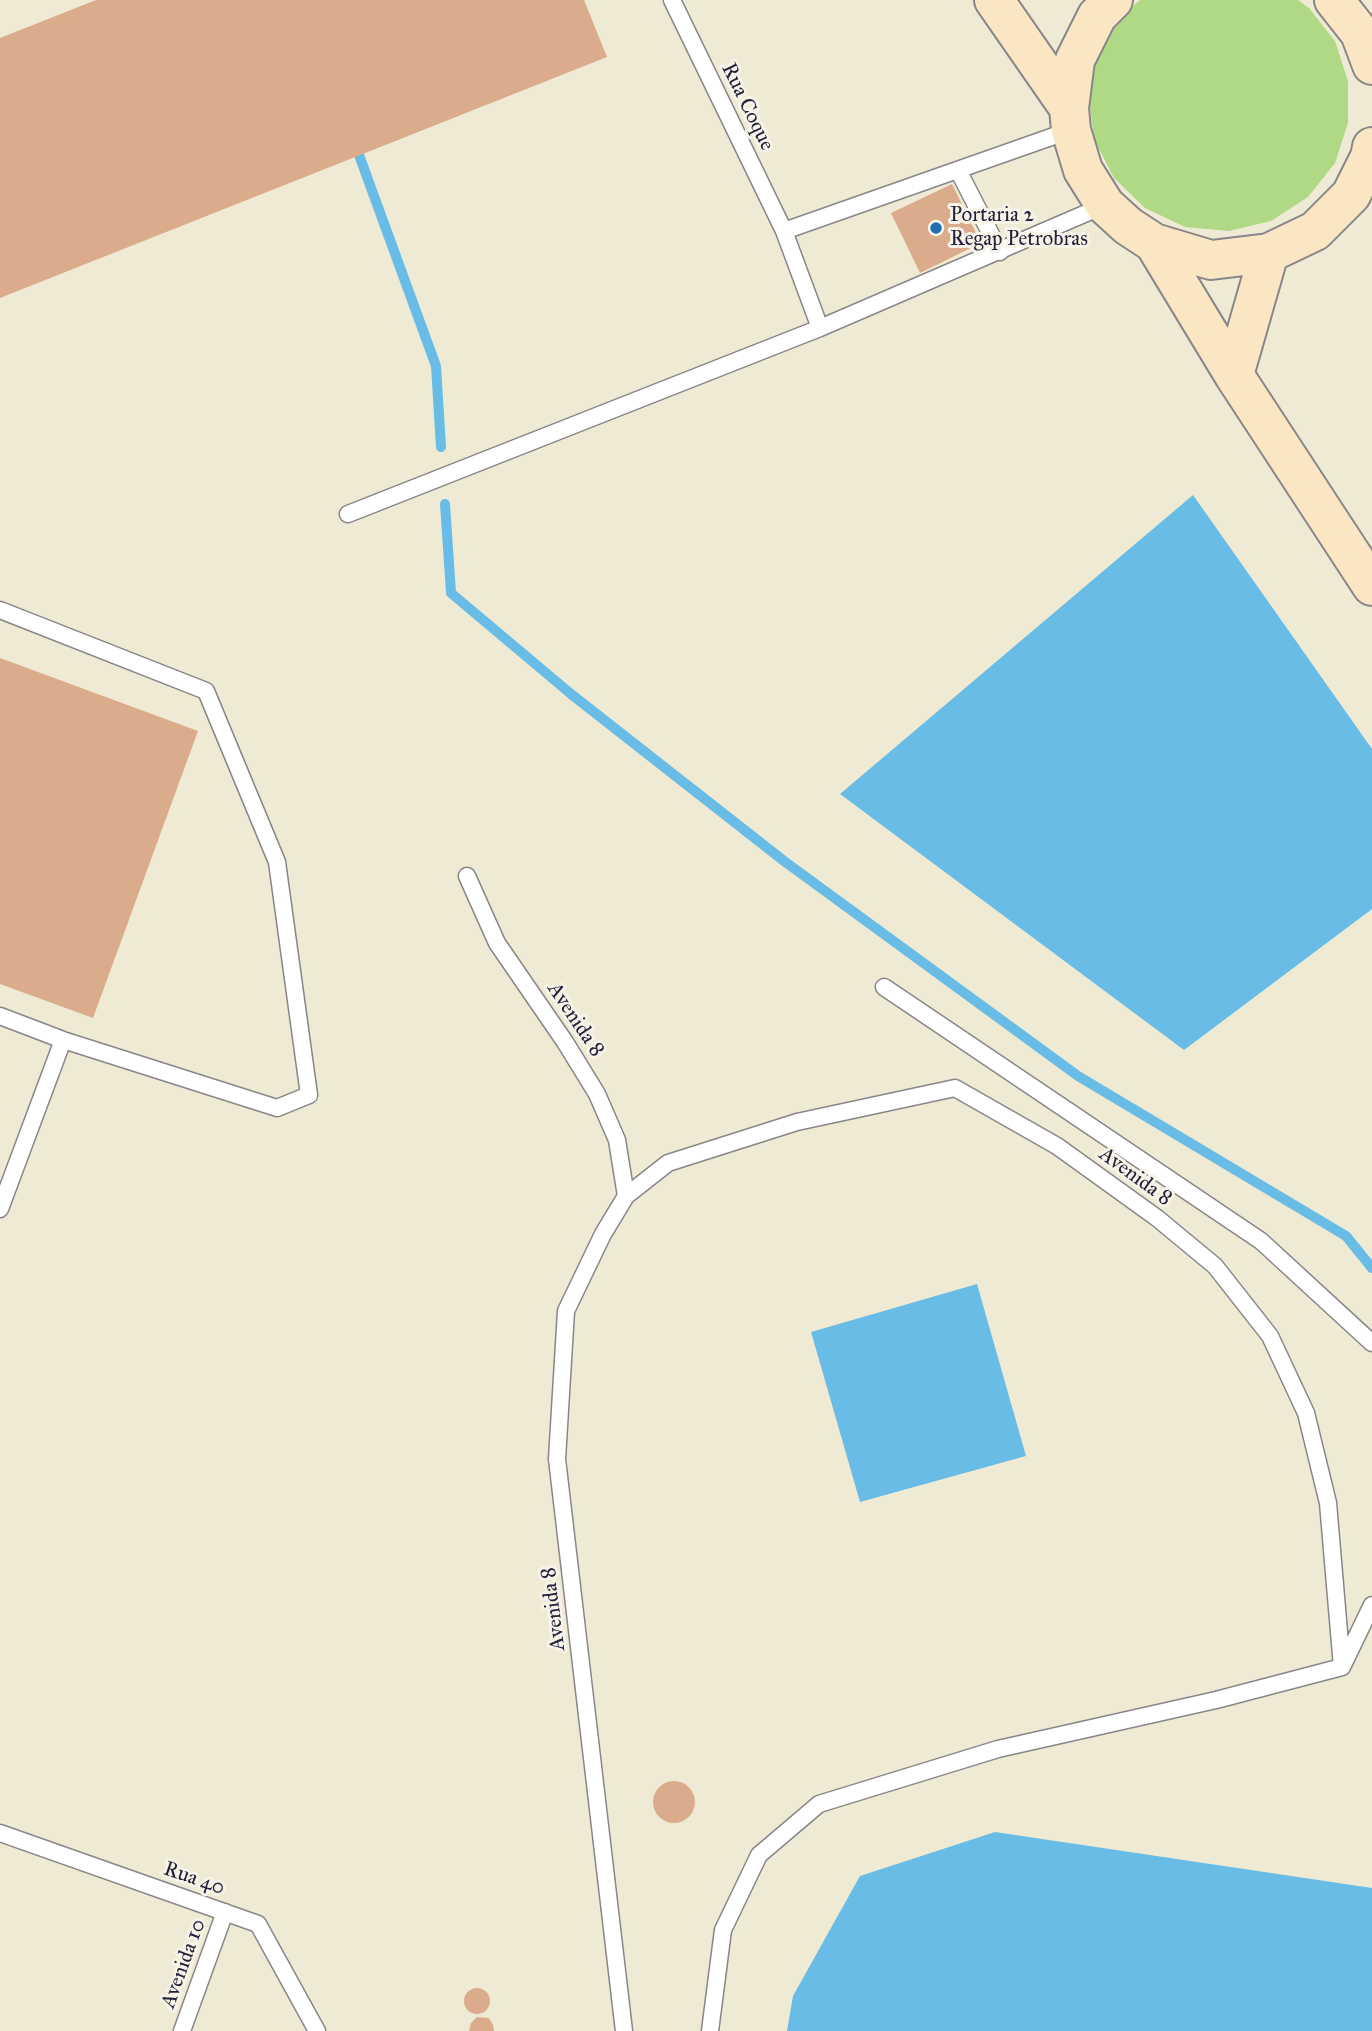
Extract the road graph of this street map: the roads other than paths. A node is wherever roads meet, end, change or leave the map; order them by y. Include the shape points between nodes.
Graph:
1 (672, 0) edge
2 (994, 0) edge
3 (1113, 0) edge
4 (1334, 0) edge
5 (1368, 45) edge
6 (1070, 119) junction
7 (1372, 147) edge
8 (957, 170) junction
9 (1361, 188) edge
10 (1105, 205) junction
11 (784, 231) junction
12 (1154, 243) junction
13 (1000, 251) junction
14 (1269, 253) junction
15 (820, 328) junction
16 (1234, 375) junction
17 (348, 514) dead end
18 (1372, 586) edge
19 (0, 610) edge
20 (467, 876) dead end
21 (884, 986) dead end
22 (0, 1016) edge
23 (63, 1040) junction
24 (626, 1196) junction
25 (0, 1209) edge
26 (1372, 1343) edge
27 (1372, 1605) edge
28 (1342, 1667) junction
29 (0, 1833) edge
30 (225, 1912) junction
31 (183, 2031) edge
32 (317, 2031) edge
33 (624, 2031) edge
34 (710, 2031) edge

1 - 11 lane, Rua Coque
2 - 6 main road
3 - 6 main road via 1097,16 1075,60
4 - 5 main road
6 - 8 lane
6 - 10 main road via 1083,170
7 - 9 main road
8 - 11 lane
8 - 13 lane
9 - 14 main road via 1315,231
10 - 12 main road
10 - 13 lane
11 - 15 lane, Rua Coque
12 - 14 main road via 1211,260
12 - 16 main road
13 - 15 lane
14 - 16 main road
15 - 17 lane
16 - 18 main road
19 - 23 lane via 206,691 277,862 309,1095 277,1108
20 - 24 lane, Avenida 8 via 497,943 597,1094 617,1140
21 - 26 lane, Avenida 8 via 1261,1241
22 - 23 lane
23 - 25 lane
24 - 28 lane, Avenida 8 via 668,1163 797,1122 956,1088 1057,1146 1215,1266 1270,1336 1306,1413 1328,1503
24 - 33 lane, Avenida 8 via 566,1311 557,1459
27 - 28 lane
28 - 34 lane via 998,1749 819,1804 759,1855 752,1868 723,1930
29 - 30 lane, Rua 40
30 - 31 lane, Avenida 10
30 - 32 lane, Rua 40 via 258,1924

